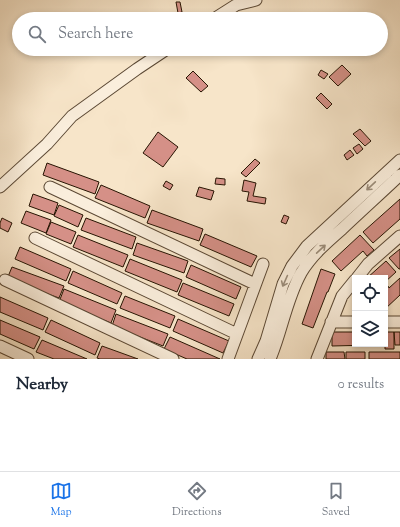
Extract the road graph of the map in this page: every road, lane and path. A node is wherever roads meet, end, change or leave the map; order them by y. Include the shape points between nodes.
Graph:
1 (256, 0) edge
2 (225, 12) edge
3 (156, 56) edge
4 (400, 160) edge
5 (400, 175) edge
6 (50, 187) dead end
7 (0, 188) edge
8 (400, 236) edge
9 (35, 238) dead end
10 (263, 264) dead end
11 (359, 275) edge
12 (6, 280) dead end
13 (255, 284) junction
14 (352, 284) edge
15 (400, 321) edge
16 (331, 322) junction
17 (352, 322) edge
18 (388, 322) edge
19 (237, 334) junction
20 (0, 346) edge
21 (28, 359) edge
22 (173, 359) edge
23 (228, 359) edge
24 (258, 359) edge
25 (270, 359) edge
26 (317, 359) edge

1 - 2 street via 236,5
3 - 7 street via 72,116 47,144
4 -> 24 street via 307,246 292,266 283,284
25 -> 5 street via 302,272 315,254
6 - 13 street
8 - 11 street
9 - 19 street
10 - 13 street
12 - 22 street
13 - 19 street
14 - 16 street via 342,296
15 - 18 street
16 - 17 street
16 - 26 street
19 - 23 street
20 - 21 street

